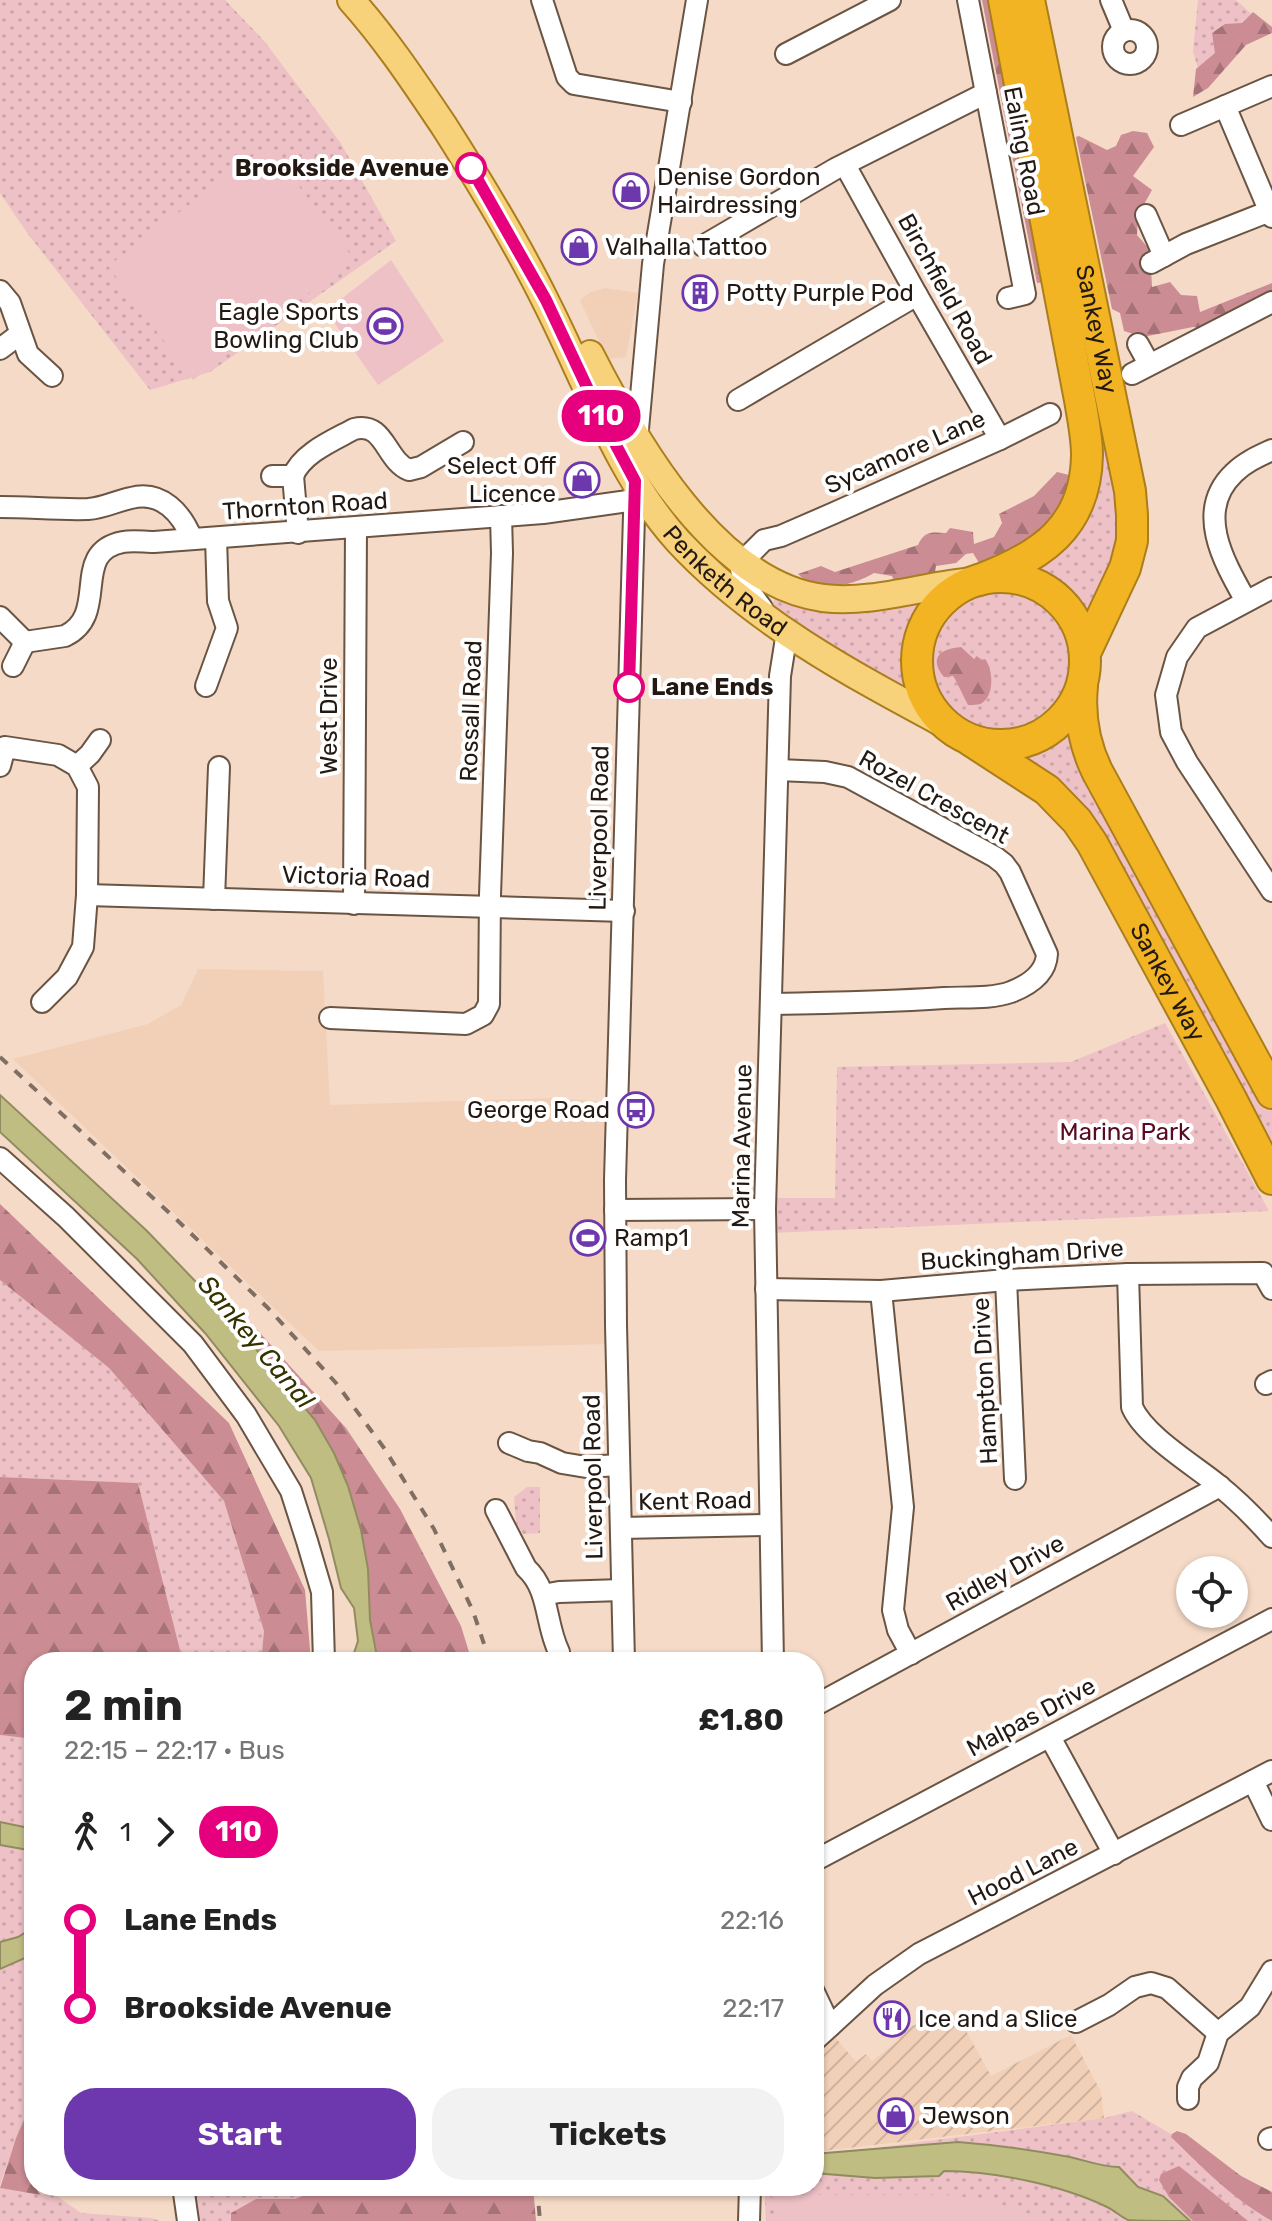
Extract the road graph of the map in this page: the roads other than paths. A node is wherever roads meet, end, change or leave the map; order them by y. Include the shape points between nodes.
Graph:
1 (351, 0) edge
2 (373, 0) edge
3 (542, 0) edge
4 (697, 0) edge
5 (890, 0) edge
6 (968, 0) edge
7 (1004, 0) edge
8 (1029, 0) edge
9 (1111, 0) edge
10 (1124, 31) dead end
11 (786, 53) dead end
12 (1272, 86) edge
13 (986, 93) junction
14 (437, 99) junction
15 (681, 102) junction
16 (1225, 106) junction
17 (1181, 125) dead end
18 (845, 165) junction
19 (1271, 214) edge
20 (1146, 215) dead end
21 (711, 245) dead end
22 (0, 291) edge
23 (917, 295) junction
24 (1008, 298) dead end
25 (1272, 302) edge
26 (556, 304) junction
27 (20, 334) junction
28 (1138, 344) dead end
29 (0, 349) edge
30 (1130, 375) junction
31 (55, 379) dead end
32 (739, 400) dead end
33 (1080, 400) junction
34 (1050, 414) dead end
35 (1000, 439) junction
36 (637, 440) junction
37 (465, 441) dead end
38 (1272, 450) edge
39 (635, 491) junction
40 (0, 507) edge
41 (501, 516) junction
42 (356, 528) junction
43 (298, 533) junction
44 (781, 536) junction
45 (216, 538) junction
46 (192, 539) junction
47 (677, 539) junction
48 (634, 555) junction
49 (743, 563) junction
50 (768, 579) junction
51 (977, 580) junction
52 (1272, 588) edge
53 (1246, 601) junction
54 (0, 617) edge
55 (784, 631) junction
56 (25, 642) junction
57 (13, 666) dead end
58 (1084, 668) junction
59 (206, 686) dead end
60 (7, 726) dead end
61 (958, 732) junction
62 (100, 740) dead end
63 (2, 757) edge
64 (77, 766) junction
65 (219, 767) dead end
66 (778, 770) junction
67 (1265, 867) edge
68 (1272, 891) edge
69 (87, 895) junction
70 (214, 899) junction
71 (354, 904) junction
72 (491, 907) junction
73 (624, 911) junction
74 (42, 1002) dead end
75 (771, 1004) junction
76 (330, 1018) dead end
77 (1272, 1093) edge
78 (0, 1158) edge
79 (1272, 1179) edge
80 (765, 1209) junction
81 (615, 1210) junction
82 (1128, 1274) junction
83 (1006, 1280) junction
84 (766, 1289) junction
85 (1272, 1289) edge
86 (881, 1291) junction
87 (509, 1443) dead end
88 (619, 1465) junction
89 (1015, 1479) dead end
90 (1220, 1486) junction
91 (496, 1510) dead end
92 (770, 1525) junction
93 (621, 1528) junction
94 (1272, 1537) edge
95 (622, 1590) junction
96 (543, 1595) junction
97 (1272, 1619) edge
98 (324, 1652) edge
99 (559, 1652) dead end
100 (624, 1652) edge
101 (773, 1652) edge
102 (911, 1654) junction
103 (824, 1701) edge
104 (1050, 1737) junction
105 (1272, 1771) edge
106 (1253, 1781) junction
107 (1272, 1820) edge
108 (1114, 1854) junction
109 (824, 1856) edge
110 (1272, 1971) edge
111 (1264, 2003) edge
112 (824, 2013) edge
113 (1076, 2022) dead end
114 (830, 2026) junction
115 (824, 2032) edge
116 (1218, 2033) junction
117 (1189, 2101) dead end
118 (184, 2196) edge
119 (750, 2196) edge
120 (188, 2221) edge
121 (749, 2221) edge

1 - 14 main road, Penketh Road
2 - 14 main road, Penketh Road via 411,48
3 - 15 street via 570,81
4 - 15 street, Liverpool Road
5 - 11 street
6 - 13 street, Ealing Road
7 - 33 highway, Sankey Way
8 - 30 highway, Sankey Way
9 - 10 street
12 - 16 street
13 - 18 street
13 - 24 street, Ealing Road via 1025,294
14 - 26 main road, Penketh Road via 471,168
15 - 36 street, Liverpool Road via 652,276
16 - 17 street
16 - 19 street
18 - 21 street
18 - 23 street, Birchfield Road
19 - 20 street via 1157,259
22 - 27 street via 10,303
23 - 32 street
23 - 35 street, Birchfield Road
25 - 30 street
26 - 36 main road, Penketh Road
26 - 39 main road, Penketh Road
27 - 29 street
27 - 31 street via 28,354
28 - 30 street
30 - 33 highway
30 - 58 highway, Sankey Way via 1132,541
33 - 51 highway, Sankey Way via 1087,456 1078,504 1040,551
34 - 35 street, Sycamore Lane
35 - 44 street, Sycamore Lane
36 - 39 street, Liverpool Road
36 - 49 main road, Penketh Road via 705,528
37 - 43 street via 409,470 375,431 354,429 283,476
38 - 53 street via 1246,462 1224,483 1214,519 1221,554
39 - 41 street, Thornton Road via 543,513
39 - 47 main road, Penketh Road
39 - 48 street, Liverpool Road
40 - 46 street, Thornton Road via 84,509 150,497 180,515
41 - 42 street, Thornton Road
41 - 72 street, Rossall Road
42 - 43 street, Thornton Road
42 - 71 street, West Drive
43 - 45 street, Thornton Road
44 - 49 street, Sycamore Lane via 760,544
44 - 50 street via 766,558
45 - 46 street, Thornton Road
45 - 59 street via 218,601 227,628
46 - 56 street via 130,541 107,548 93,566 90,600 81,623 65,636
47 - 48 street via 654,536
47 - 55 main road, Penketh Road via 717,579
48 - 73 street, Liverpool Road
49 - 50 main road, Penketh Road
49 - 55 street via 746,587
50 - 51 main road, Penketh Road via 796,592 847,599
51 - 58 highway via 1021,579 1045,589 1078,627
51 - 61 highway via 952,592 935,609 922,631 917,655 919,680 929,704
52 - 53 street
53 - 67 street via 1197,628 1177,657 1166,695 1171,732 1187,762
54 - 56 street
55 - 61 main road, Penketh Road
55 - 66 street, Marina Avenue
56 - 57 street
58 - 61 highway via 1073,706 1034,739 990,744
58 - 77 highway, Sankey Way via 1080,708 1091,760
60 - 63 street
61 - 79 highway, Sankey Way via 1047,790 1077,821
62 - 64 street
63 - 64 street via 58,755
64 - 69 street via 88,787
65 - 70 street
66 - 75 street, Marina Avenue
66 - 75 street, Rozel Crescent via 848,777 995,857 1010,872 1047,964 1029,983 999,995
67 - 68 street
69 - 70 street, Victoria Road
69 - 74 street via 83,947 67,977
70 - 71 street, Victoria Road
71 - 72 street, Victoria Road
72 - 73 street, Victoria Road
72 - 76 street, Rossall Road via 489,1004 478,1020 466,1024
73 - 81 street, Liverpool Road
75 - 80 street, Marina Avenue
78 - 98 street via 193,1344 246,1415 291,1491 322,1592
80 - 81 street
80 - 84 street, Marina Avenue
81 - 88 street, Liverpool Road
82 - 83 street, Buckingham Drive
82 - 85 street, Buckingham Drive via 1263,1273
82 - 90 street via 1132,1407 1151,1433
83 - 86 street, Buckingham Drive
83 - 89 street, Hampton Drive
84 - 86 street, Buckingham Drive
84 - 92 street, Marina Avenue
86 - 102 street via 903,1507 893,1610
87 - 88 street via 562,1463
88 - 93 street, Liverpool Road
90 - 94 street
90 - 102 street, Ridley Drive
91 - 96 street
92 - 93 street, Kent Road
92 - 101 street, Marina Avenue
93 - 95 street, Liverpool Road
95 - 96 street
95 - 100 street, Liverpool Road
96 - 99 street
97 - 104 street, Malpas Drive
102 - 103 street, Ridley Drive
104 - 108 street
104 - 109 street, Malpas Drive
105 - 106 street, Hood Lane
106 - 107 street
106 - 108 street, Hood Lane
108 - 114 street, Hood Lane via 919,1954
110 - 111 street
111 - 116 street
112 - 114 street
113 - 116 street via 1151,1983 1167,1988
114 - 115 street, Hood Lane
116 - 117 street via 1208,2063 1188,2087
118 - 120 street
119 - 121 street

